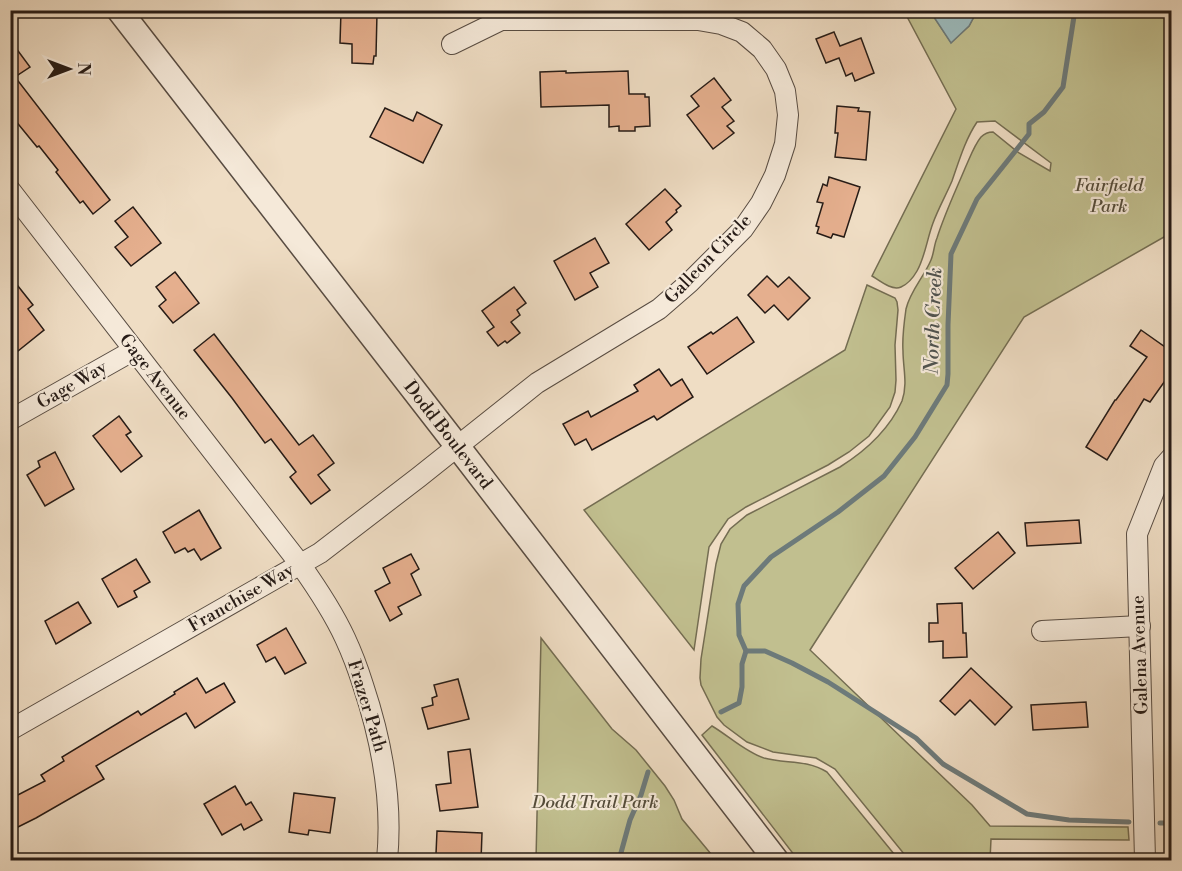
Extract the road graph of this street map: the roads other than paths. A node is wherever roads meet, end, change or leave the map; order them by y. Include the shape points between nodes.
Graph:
1 (119, 10) edge
2 (452, 44) dead end
3 (10, 190) edge
4 (134, 350) junction
5 (10, 420) edge
6 (458, 447) junction
7 (1172, 457) edge
8 (300, 564) junction
9 (1140, 626) junction
10 (1042, 631) dead end
11 (10, 730) edge
12 (387, 861) edge
13 (776, 861) edge
14 (1145, 861) edge

1 - 6 street, Dodd Boulevard
2 - 6 street, Galleon Circle via 501,20 698,20 721,24 742,32 762,49 785,91 788,115 775,175 761,203 742,229 689,284 659,309 537,383
3 - 4 street, Gage Avenue
4 - 5 street, Gage Way
4 - 8 street, Gage Avenue
6 - 8 street, Franchise Way
6 - 13 street, Dodd Boulevard
7 - 9 street, Galena Avenue via 1164,466 1137,534
8 - 11 street, Franchise Way
8 - 12 street, Frazer Path via 346,639 371,709 386,779
9 - 10 street
9 - 14 street, Galena Avenue

